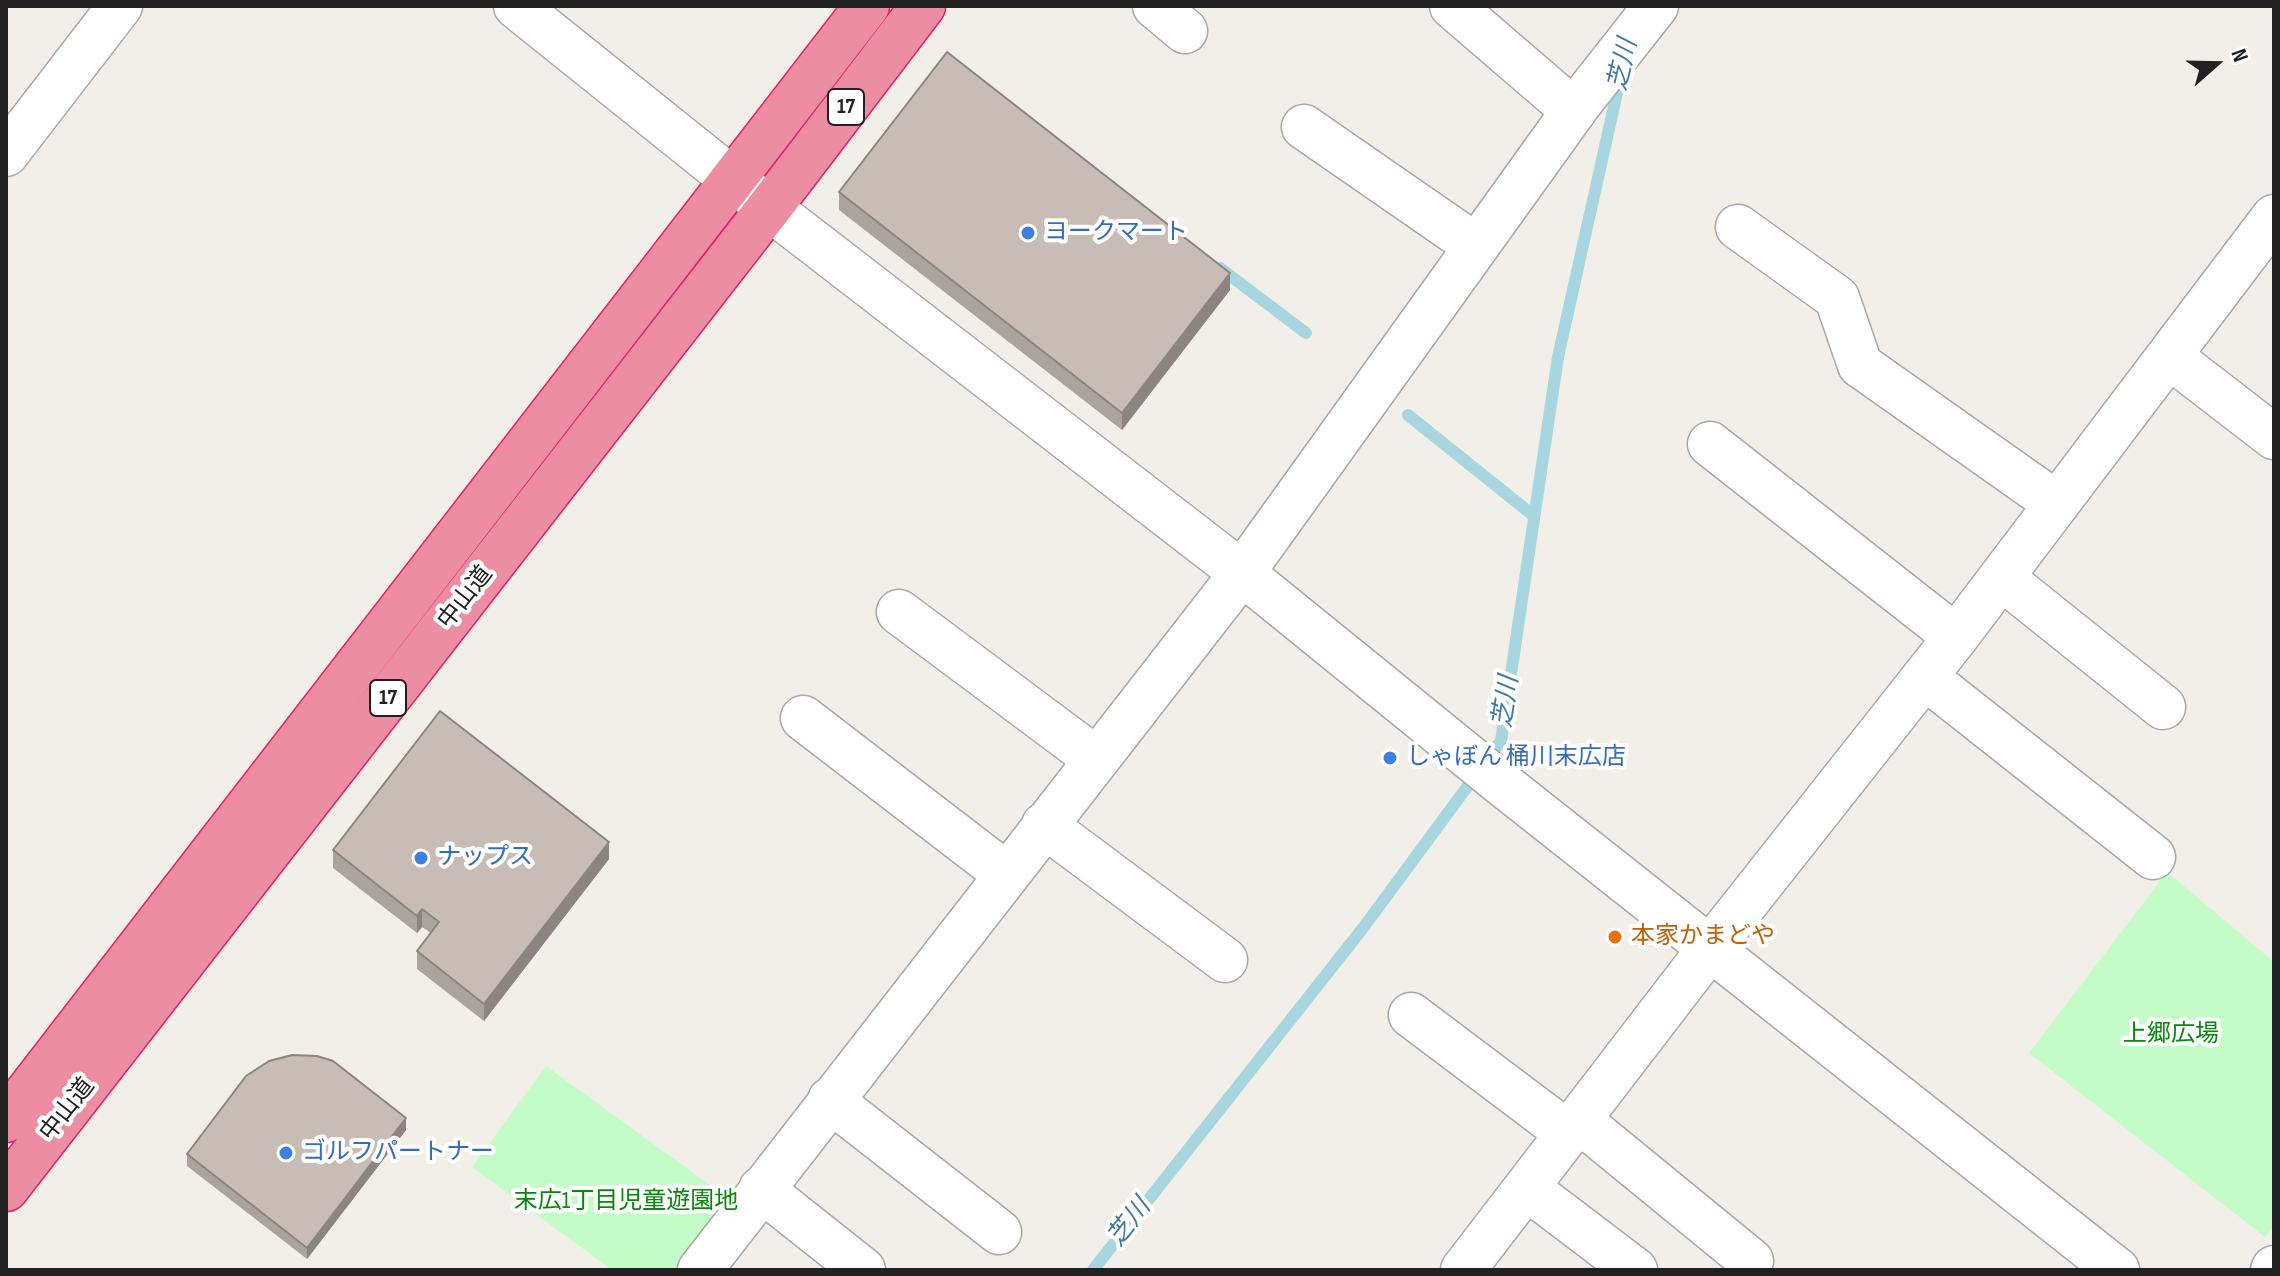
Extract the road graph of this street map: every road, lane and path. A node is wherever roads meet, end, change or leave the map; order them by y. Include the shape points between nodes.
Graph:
1 (120, 6) edge
2 (516, 6) edge
3 (867, 6) edge
4 (923, 6) edge
5 (1452, 6) edge
6 (1656, 6) edge
7 (1576, 108) junction
8 (1304, 127) dead end
9 (6, 154) edge
10 (733, 180) junction
11 (769, 208) junction
12 (1738, 227) dead end
13 (2266, 245) edge
14 (1476, 246) junction
15 (2169, 356) junction
16 (2274, 437) edge
17 (1710, 444) dead end
18 (2057, 504) junction
19 (1242, 573) junction
20 (2002, 578) junction
21 (899, 612) dead end
22 (1956, 637) junction
23 (1925, 677) junction
24 (2163, 707) dead end
25 (803, 718) dead end
26 (1096, 759) junction
27 (1044, 825) junction
28 (2153, 857) dead end
29 (1006, 874) junction
30 (1711, 947) junction
31 (1225, 960) dead end
32 (1411, 1015) dead end
33 (830, 1100) junction
34 (6, 1120) edge
35 (1574, 1127) junction
36 (1527, 1188) junction
37 (6, 1189) edge
38 (761, 1189) junction
39 (999, 1232) dead end
40 (1751, 1261) dead end
41 (700, 1270) edge
42 (863, 1270) edge
43 (1463, 1270) edge
44 (1635, 1270) edge
45 (2117, 1270) edge

1 - 9 street
2 - 10 street
3 - 10 highway, 中山道 / 17
4 - 11 highway, 中山道 / 17
5 - 7 street
6 - 7 street
7 - 14 street
8 - 14 street
10 - 11 street
10 - 34 highway, 中山道 / 17
11 - 19 street
11 - 37 highway, 中山道 / 17
12 - 18 street via 1837,298 1860,365
13 - 15 street
14 - 19 street
15 - 16 street
15 - 18 street
17 - 22 street
18 - 20 street
19 - 26 street
19 - 30 street
20 - 22 street
20 - 24 street
21 - 26 street
22 - 23 street
23 - 28 street
23 - 30 street
25 - 29 street
26 - 27 street
27 - 29 street
27 - 31 street
29 - 33 street
30 - 35 street
30 - 45 street
32 - 35 street
33 - 38 street
33 - 39 street
35 - 36 street
35 - 40 street
36 - 43 street
36 - 44 street
38 - 41 street
38 - 42 street

